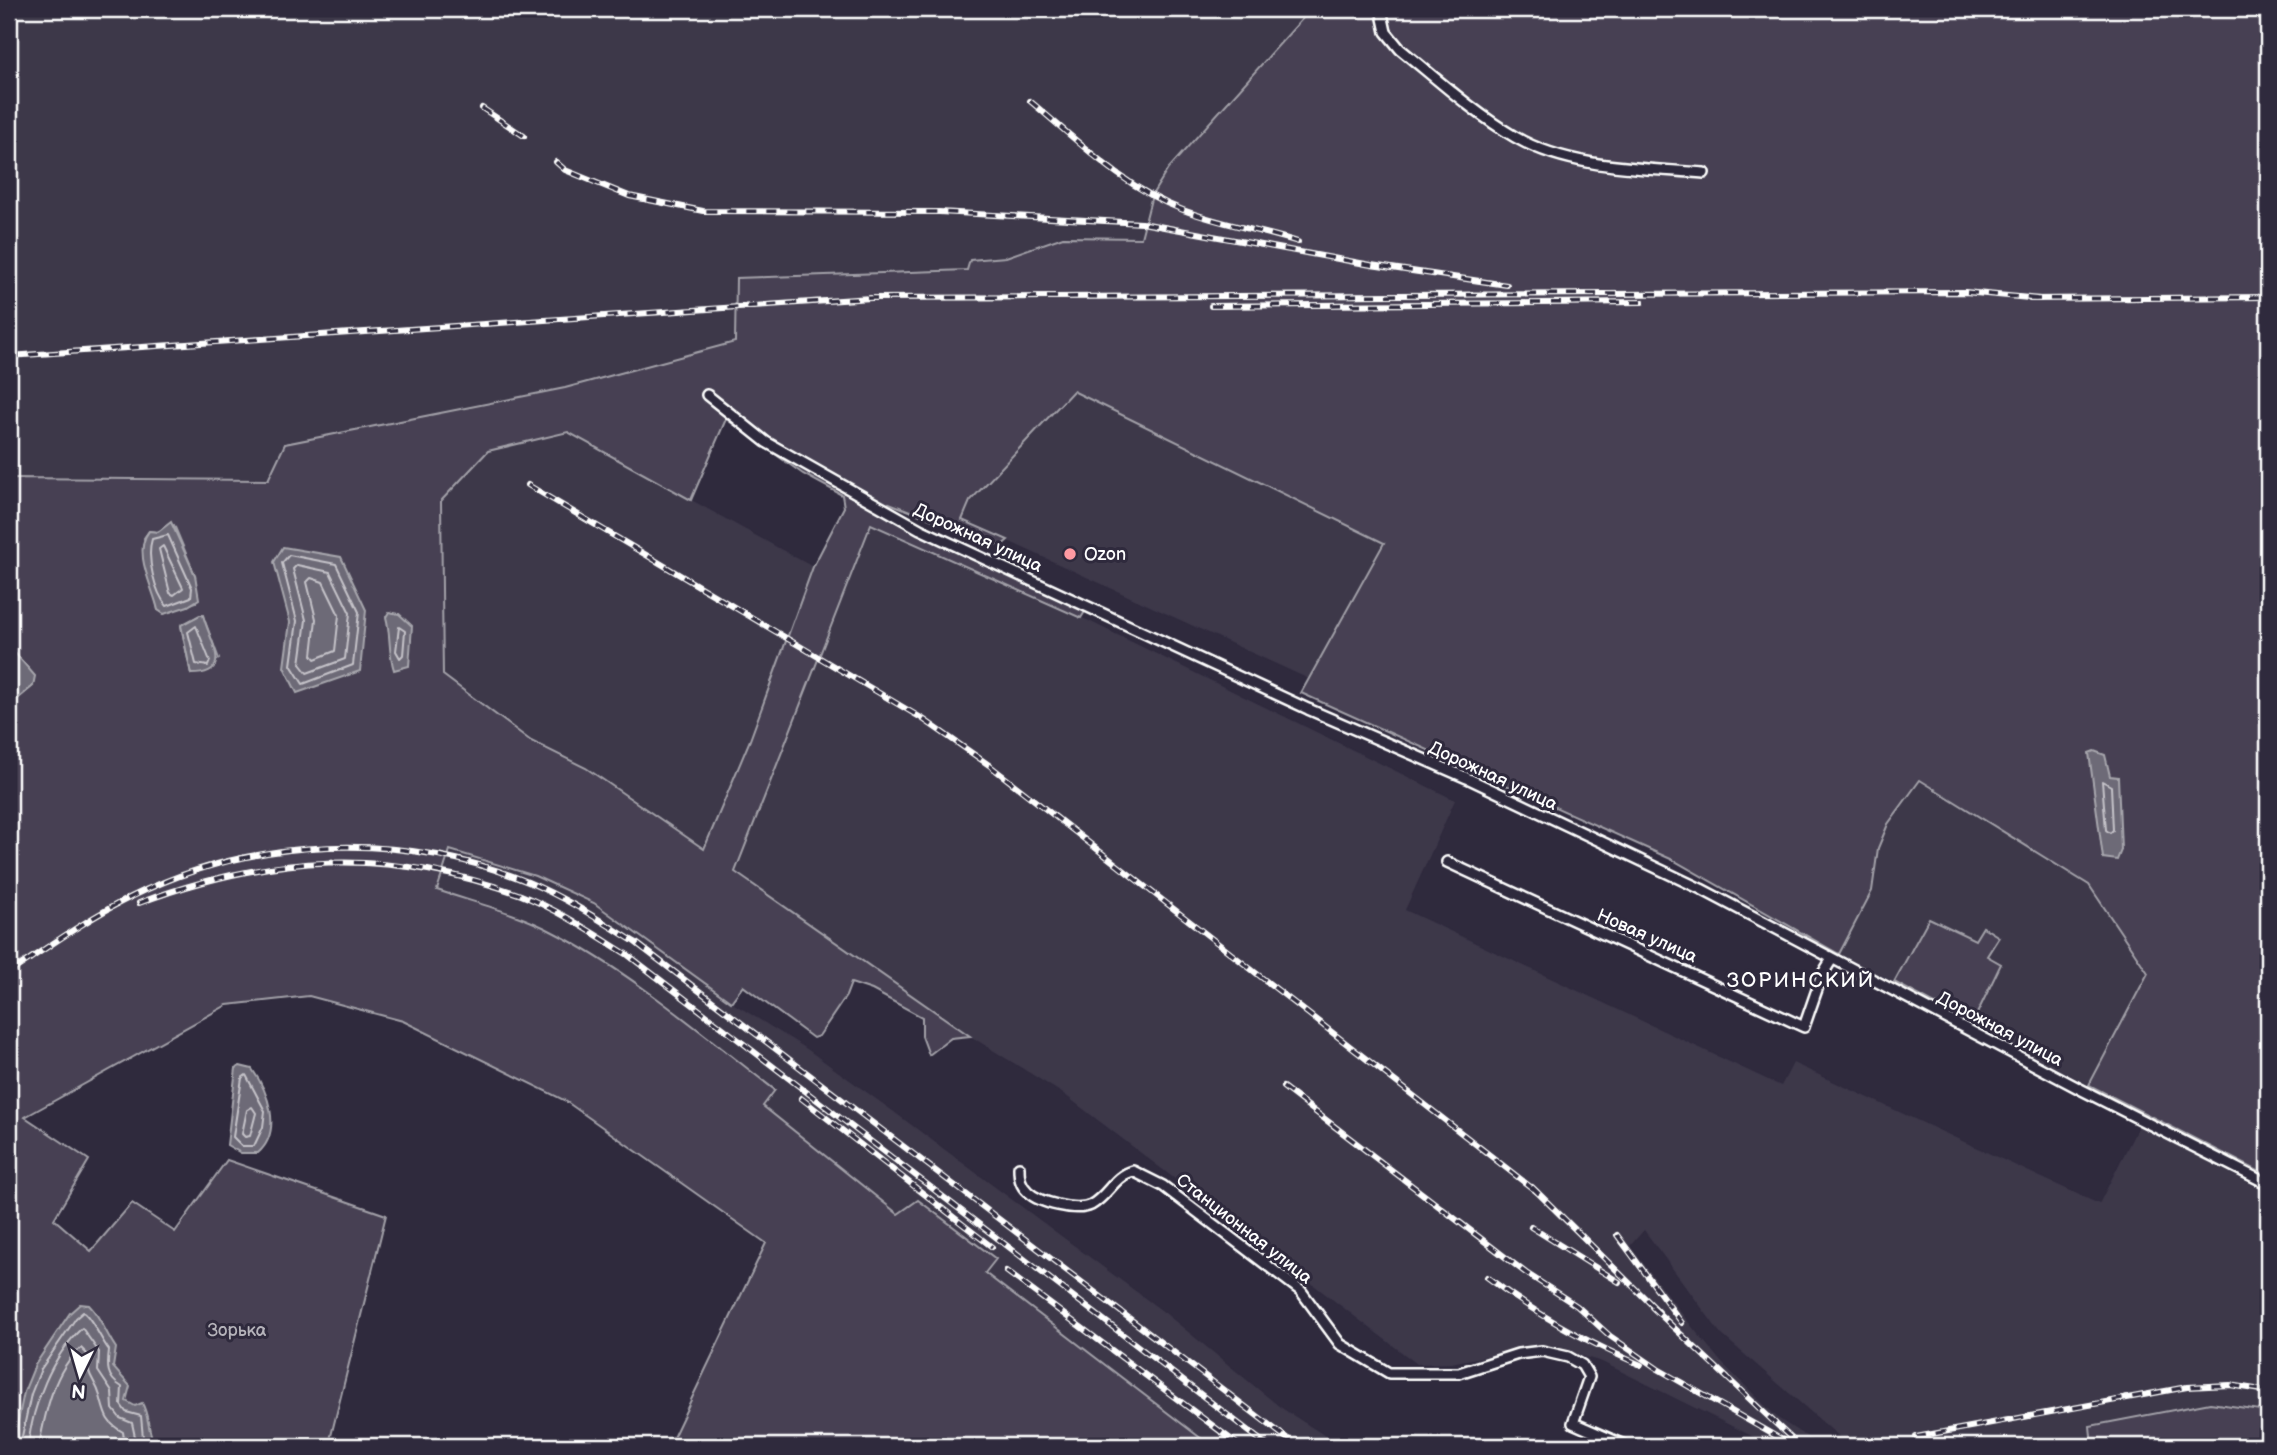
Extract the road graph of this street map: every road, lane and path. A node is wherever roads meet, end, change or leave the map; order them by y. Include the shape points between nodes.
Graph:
1 (1381, 9) edge
2 (1704, 173) dead end
3 (707, 395) dead end
4 (1447, 862) dead end
5 (1832, 960) junction
6 (1018, 1167) dead end
7 (2268, 1184) edge
8 (1626, 1446) edge

1 - 2 street via 1386,32 1400,49 1516,138 1566,157
3 - 5 street, Дорожная улица via 766,442 920,529 1467,778 1701,889
4 - 5 street, Новая улица via 1804,1027
5 - 7 street, Дорожная улица
6 - 8 street, Станционная улица via 1019,1181 1028,1193 1083,1208 1094,1204 1122,1174 1133,1171 1163,1186 1301,1291 1340,1344 1389,1373 1459,1373 1542,1351 1568,1357 1582,1365 1589,1377 1573,1423

